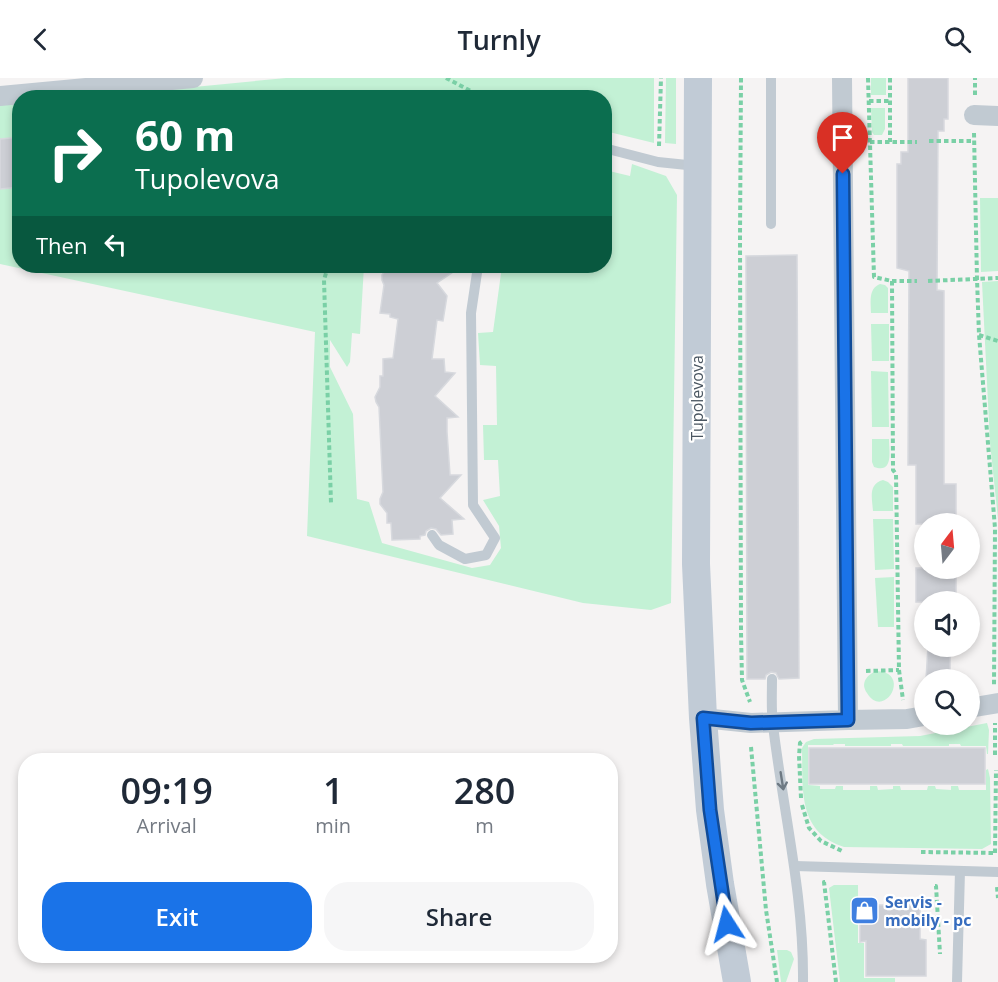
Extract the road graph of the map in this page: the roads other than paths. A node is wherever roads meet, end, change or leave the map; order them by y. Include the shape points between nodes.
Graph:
1 (193, 78) edge
2 (698, 78) edge
3 (771, 78) edge
4 (842, 78) edge
5 (64, 90) edge
6 (974, 116) road end
7 (998, 116) edge
8 (612, 150) edge
9 (698, 166) junction
10 (771, 224) dead end
11 (477, 273) edge
12 (432, 535) dead end
13 (772, 679) dead end
14 (997, 703) edge
15 (980, 706) edge
16 (703, 718) junction
17 (914, 718) edge
18 (848, 720) junction
19 (773, 723) junction
20 (795, 866) junction
21 (960, 871) junction
22 (997, 872) edge
23 (736, 982) edge
24 (803, 982) edge
25 (957, 982) edge

1 - 5 street
2 - 9 main road, Tupolevova
3 - 10 lane
4 - 18 street
6 - 7 street
8 - 9 lane via 658,162
9 - 16 main road, Tupolevova via 696,564
11 - 12 lane via 471,313 473,504 495,538 486,555 465,559 439,545
13 - 19 lane
14 - 15 street
16 - 19 street
16 - 23 main road, Tupolevova via 710,810
17 - 18 street
18 - 19 street
19 -> 20 lane
20 - 21 lane
20 - 24 lane
21 - 22 lane
21 - 25 lane

